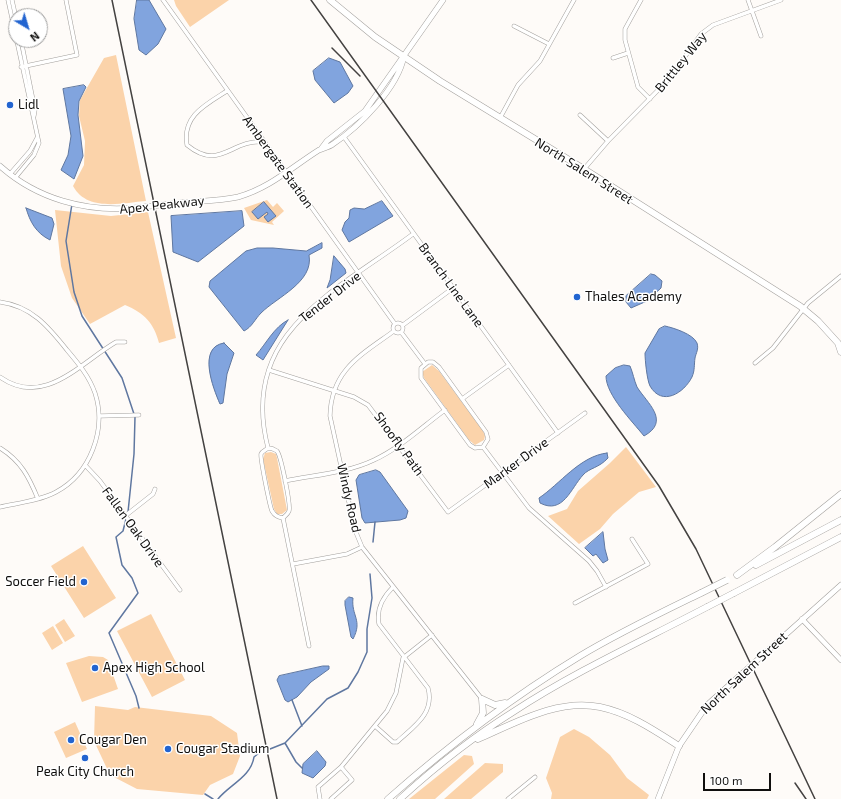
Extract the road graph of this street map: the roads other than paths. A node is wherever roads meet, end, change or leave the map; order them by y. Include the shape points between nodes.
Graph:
1 (8, 0) edge
2 (66, 0) edge
3 (163, 0) edge
4 (330, 0) edge
5 (443, 0) edge
6 (574, 0) edge
7 (641, 0) edge
8 (748, 0) edge
9 (781, 0) edge
10 (752, 10) junction
11 (514, 26) dead end
12 (761, 36) dead end
13 (549, 44) junction
14 (23, 48) edge
15 (628, 53) junction
16 (404, 56) junction
17 (613, 58) dead end
18 (21, 66) junction
19 (26, 66) junction
20 (227, 91) junction
21 (650, 99) junction
22 (580, 114) dead end
23 (34, 117) junction
24 (500, 118) junction
25 (344, 137) junction
26 (37, 138) junction
27 (608, 141) junction
28 (263, 142) junction
29 (321, 149) junction
30 (0, 166) edge
31 (584, 169) junction
32 (10, 174) junction
33 (286, 174) junction
34 (15, 178) junction
35 (413, 234) junction
36 (359, 274) junction
37 (841, 276) edge
38 (453, 288) junction
39 (0, 302) edge
40 (803, 309) junction
41 (395, 324) junction
42 (403, 325) junction
43 (394, 331) junction
44 (401, 332) junction
45 (125, 342) dead end
46 (839, 343) edge
47 (841, 352) edge
48 (755, 363) dead end
49 (425, 364) junction
50 (509, 365) junction
51 (80, 366) junction
52 (269, 370) junction
53 (0, 377) edge
54 (333, 391) junction
55 (462, 399) junction
56 (445, 410) junction
57 (585, 413) dead end
58 (139, 414) dead end
59 (99, 416) junction
60 (558, 433) junction
61 (399, 445) junction
62 (484, 447) junction
63 (0, 448) edge
64 (268, 448) junction
65 (85, 466) junction
66 (342, 470) junction
67 (503, 473) junction
68 (285, 481) junction
69 (155, 489) dead end
70 (841, 494) edge
71 (38, 499) junction
72 (0, 507) edge
73 (448, 512) joint
74 (125, 516) junction
75 (283, 518) junction
76 (841, 520) edge
77 (841, 537) edge
78 (632, 539) dead end
79 (362, 548) junction
80 (293, 564) junction
81 (737, 575) junction
82 (841, 585) edge
83 (393, 587) junction
84 (606, 587) junction
85 (180, 590) dead end
86 (575, 603) dead end
87 (802, 619) junction
88 (432, 635) junction
89 (309, 646) dead end
90 (403, 658) junction
91 (841, 660) edge
92 (514, 699) junction
93 (482, 700) junction
94 (375, 726) junction
95 (470, 731) junction
96 (466, 745) junction
97 (679, 746) junction
98 (342, 767) junction
99 (534, 777) dead end
100 (320, 799) edge
101 (331, 799) edge
102 (388, 799) edge
103 (400, 799) edge
104 (508, 799) edge
105 (658, 799) edge

1 - 18 street
2 - 19 street via 77,55
3 - 20 street, Ambergate Station
4 - 16 main road, North Salem Street via 353,21
5 - 16 main road, Apex Peakway
6 - 13 street
7 - 15 street via 626,29
8 - 10 street
9 - 10 street, Brittley Way
10 - 12 street
10 - 21 street, Brittley Way via 713,25 701,34 674,74
11 - 13 street
13 - 24 street via 540,61 518,85
14 - 19 street
15 - 17 street
15 - 21 street via 638,87
16 - 24 main road, North Salem Street
16 - 25 main road, Apex Peakway via 402,67 382,99
16 - 29 main road, Apex Peakway via 365,111
18 - 19 street
18 - 23 street
19 - 23 street via 35,110
20 - 28 street, Ambergate Station
20 - 28 street via 192,117 186,132 187,145 200,154 212,156 223,154 248,142
21 - 27 street, Brittley Way
22 - 27 street
23 - 26 street
24 - 31 main road, North Salem Street
25 - 29 main road, Apex Peakway
25 - 35 street, Branch Line Lane
26 - 32 street via 27,155
26 - 34 street via 39,143 34,155
27 - 31 street, Brittley Way
28 - 33 street, Ambergate Station
29 - 33 main road, Apex Peakway
30 - 32 main road, Apex Peakway
31 - 40 main road, North Salem Street
32 - 34 main road, Apex Peakway
33 - 34 main road, Apex Peakway, bridge via 265,187 238,196 108,210 82,207 43,194
33 - 36 street, Ambergate Station
35 - 36 street, Tender Drive
35 - 38 street, Branch Line Lane
36 - 41 street, Ambergate Station
36 - 52 street, Tender Drive via 312,307 299,320 282,341
37 - 40 street
38 - 42 street
38 - 50 street, Branch Line Lane
39 - 51 street via 20,307 42,320
40 - 46 main road, North Salem Street
40 - 48 street via 773,348
41 - 42 street
41 - 43 street
42 - 44 street
43 - 44 street
43 - 54 street, Windy Road via 351,363 340,376
44 - 49 street
45 - 51 street via 116,342
46 - 47 main road, North Salem Street
49 - 55 street via 433,362 439,366
49 - 56 street via 420,373 421,378
50 - 55 street
50 - 60 street, Branch Line Lane
51 - 53 street via 42,388 20,387
51 - 59 street via 94,393
52 - 54 street, Shoofly Path
52 - 64 street, Tender Drive via 263,408
54 - 61 street, Shoofly Path via 368,405
54 - 66 street, Windy Road via 330,416
55 - 62 street via 486,432 488,439
56 - 61 street
56 - 62 street via 470,445 475,448
57 - 60 street, Marker Drive
58 - 59 street
59 - 65 street via 95,442
60 - 67 street, Marker Drive
61 - 66 street via 372,461
61 - 73 street, Shoofly Path
62 - 67 street
63 - 71 street via 21,465
64 - 68 street via 278,454
64 - 75 street, Tender Drive via 261,458 272,510 275,515
65 - 71 street via 63,487
65 - 74 street, Fallen Oak Drive via 100,481
66 - 68 street
66 - 79 street, Windy Road via 355,530
67 - 73 street, Marker Drive
67 - 84 street via 529,508 593,565
68 - 75 street via 290,507
69 - 74 street via 153,494
70 - 81 main road via 775,548
71 - 72 street
74 - 85 street, Fallen Oak Drive
75 - 80 street, Tender Drive
76 - 81 main road
77 - 96 main road, bridge via 582,672 513,712
78 - 84 street via 648,564
79 - 80 street via 347,554
79 - 83 street, Windy Road
80 - 89 street, Tender Drive
81 - 92 main road, bridge via 581,656
82 - 87 main road, North Salem Street
83 - 88 street, Windy Road
83 - 90 street via 381,604 378,624
84 - 86 street
87 - 91 street
87 - 97 main road, North Salem Street via 707,705
88 - 90 street
88 - 93 street, Windy Road
90 - 94 street via 393,701
90 - 94 street via 428,688 430,696 426,716 397,742 393,742
92 - 93 main road via 497,705
92 - 95 main road
93 - 95 main road via 482,716
94 - 98 street
95 - 102 main road
96 - 97 main road via 549,710 583,705 624,715
96 - 103 main road
97 - 105 main road, North Salem Street
98 - 100 street via 318,787
98 - 101 street via 352,780
99 - 104 street

